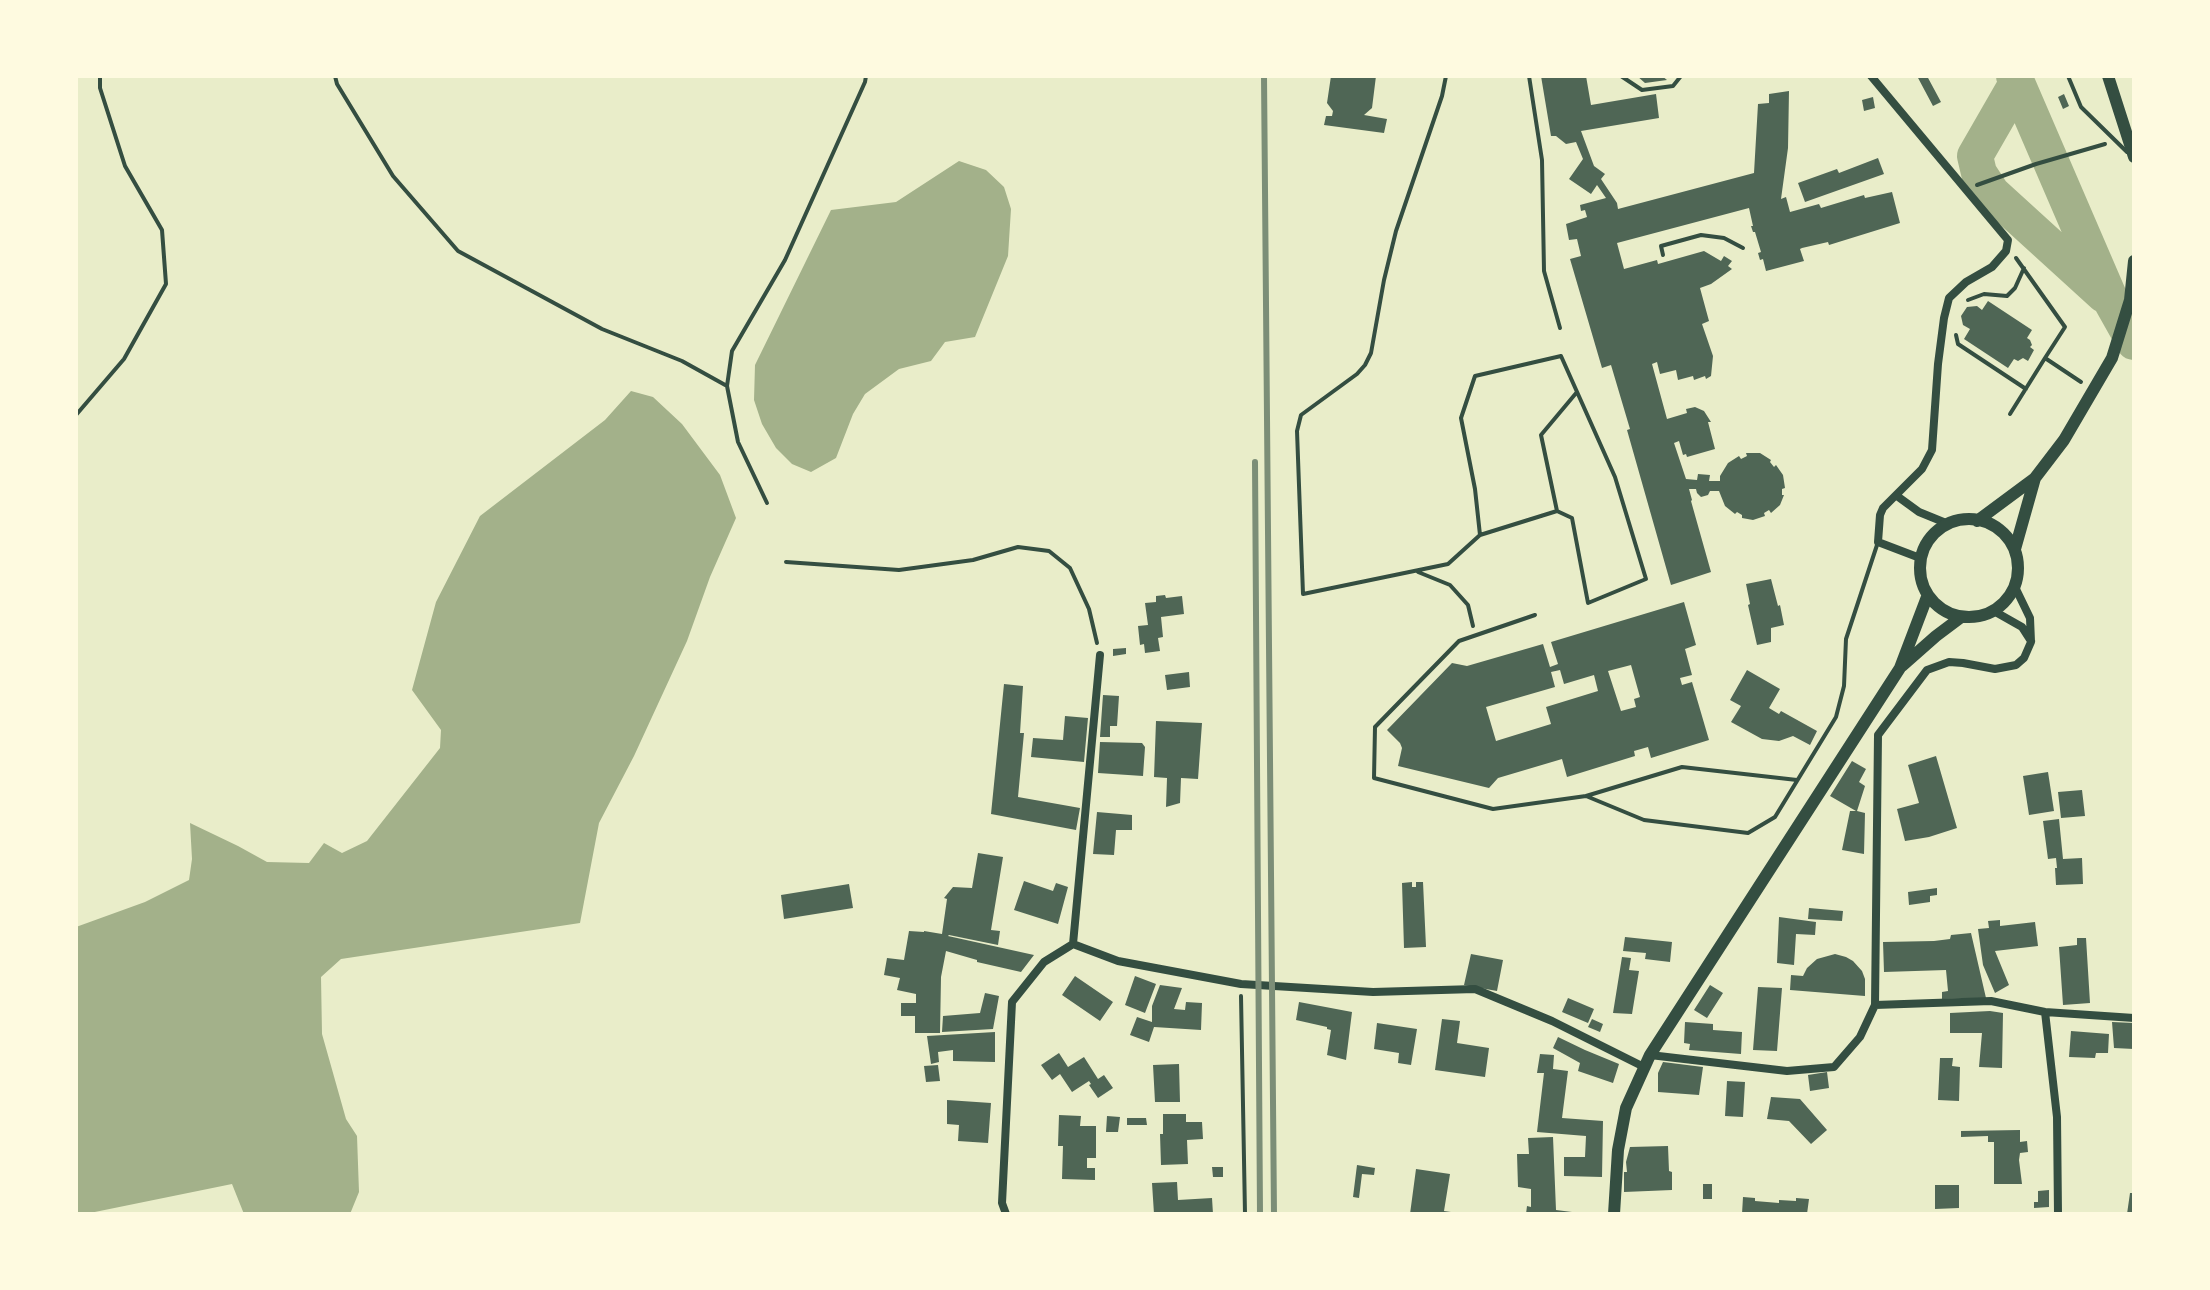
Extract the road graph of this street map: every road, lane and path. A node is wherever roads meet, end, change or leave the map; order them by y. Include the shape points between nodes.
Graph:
1 (100, 76) edge
2 (335, 76) edge
3 (866, 76) edge
4 (1446, 76) edge
5 (1529, 76) edge
6 (1621, 76) edge
7 (1681, 76) edge
8 (1871, 76) edge
9 (2068, 76) edge
10 (2108, 76) edge
11 (2115, 141) junction
12 (2134, 157) edge
13 (1977, 185) dead end
14 (2007, 244) junction
15 (1743, 248) dead end
16 (1663, 255) dead end
17 (2134, 261) edge
18 (2024, 268) junction
19 (1962, 304) dead end
20 (1560, 328) dead end
21 (1955, 333) dead end
22 (2045, 358) junction
23 (727, 386) junction
24 (2026, 389) junction
25 (2093, 390) junction
26 (1578, 391) junction
27 (2010, 414) dead end
28 (76, 415) edge
29 (2035, 478) junction
30 (1897, 496) junction
31 (767, 503) dead end
32 (1557, 511) junction
33 (1977, 521) junction
34 (1946, 523) junction
35 (1480, 535) junction
36 (1878, 542) junction
37 (2015, 549) junction
38 (1920, 558) junction
39 (786, 562) dead end
40 (1415, 571) junction
41 (2015, 587) junction
42 (1927, 597) junction
43 (1992, 610) junction
44 (1535, 615) dead end
45 (1960, 618) junction
46 (1475, 636) junction
47 (2031, 642) junction
48 (1100, 655) joint
49 (1900, 668) junction
50 (1797, 780) junction
51 (1586, 796) junction
52 (1073, 944) junction
53 (1241, 984) junction
54 (1875, 1005) junction
55 (2045, 1012) junction
56 (2134, 1018) edge
57 (1647, 1061) junction
58 (1006, 1214) edge
59 (1245, 1214) edge
60 (1614, 1214) edge
61 (2058, 1214) edge

1 - 28 path via 125,166 162,230 166,284 124,359
2 - 23 path via 393,176 458,251 602,329 682,361
3 - 23 path via 785,260 732,351
4 - 40 path via 1396,231 1371,353 1357,374 1301,415 1297,431 1303,594
5 - 20 lane via 1542,160 1544,271
6 - 7 lane via 1642,90 1673,86
8 - 14 street
9 - 11 lane via 2081,107
10 - 12 main road
11 - 12 lane
11 - 13 path
14 - 18 path
14 - 30 street via 1992,267 1949,298 1932,450
15 - 16 path via 1701,235 1661,246
17 - 25 main road via 2130,300 2112,358
18 - 19 path via 2007,296 1984,294
18 - 22 path via 2065,327
21 - 24 path via 1958,344
22 - 24 path
22 - 25 path
23 - 31 path via 738,442
24 - 27 path
25 - 29 main road
26 - 32 path via 1541,435
26 - 32 path via 1615,477 1646,579 1588,603 1572,518
26 - 35 path via 1561,356 1475,376 1461,418
29 - 33 main road
29 - 37 main road
30 - 34 street
30 - 36 street via 1880,515
32 - 35 path
33 - 34 main road
33 - 37 main road via 2002,531
34 - 38 main road via 1930,536
35 - 40 path via 1448,564
36 - 38 street
36 - 50 lane via 1846,639 1836,717
37 - 41 main road
38 - 42 main road via 1919,577
39 - 48 path via 899,570 973,560 1018,547 1049,551 1070,568 1089,609
40 - 46 path via 1450,585 1468,605
41 - 43 main road via 2003,605
41 - 47 street via 2030,618
42 - 45 main road
42 - 49 main road
43 - 45 main road
43 - 47 street via 2022,627
44 - 46 lane
45 - 49 main road
46 - 51 lane via 1459,641 1375,727 1374,778 1493,809
47 - 54 street via 2016,665 1995,669 1949,662 1927,670 1878,735
48 - 52 street
49 - 57 main road
50 - 51 lane via 1682,767
50 - 51 lane via 1775,817 1748,833 1644,820
52 - 53 street via 1118,961
52 - 58 street via 1044,962 1012,1002 1002,1203
53 - 57 street via 1373,992 1475,989
53 - 59 path
54 - 55 street via 1991,1001
54 - 57 street via 1860,1037 1834,1067 1787,1071
55 - 56 street
55 - 61 street via 2057,1117
57 - 60 main road via 1626,1108

